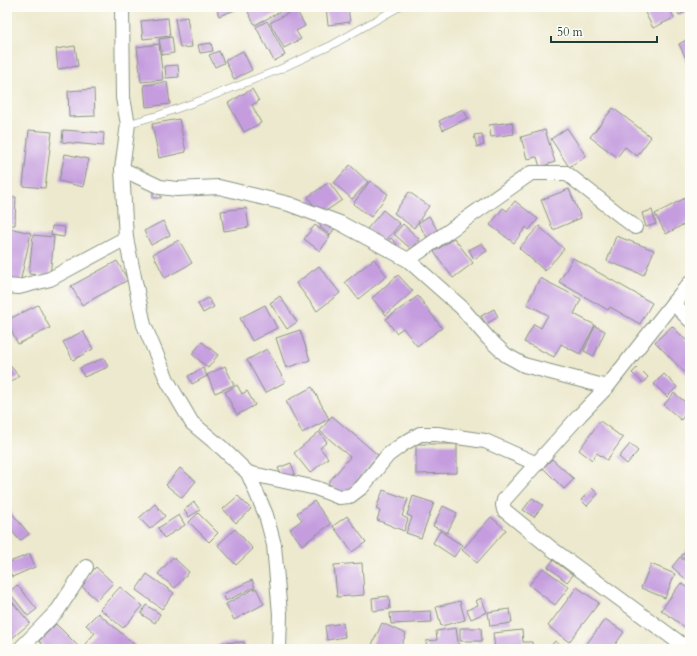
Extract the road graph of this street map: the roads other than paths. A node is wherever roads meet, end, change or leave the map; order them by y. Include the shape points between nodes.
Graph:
1 (122, 7) edge
2 (399, 7) edge
3 (128, 124) junction
4 (122, 169) junction
5 (635, 227) dead end
6 (126, 238) junction
7 (408, 260) junction
8 (690, 283) edge
9 (7, 286) edge
10 (673, 302) junction
11 (690, 320) edge
12 (607, 387) junction
13 (537, 464) junction
14 (248, 472) junction
15 (86, 567) dead end
16 (20, 649) edge
17 (280, 649) edge
18 (688, 649) edge

1 - 3 street via 122,98
2 - 3 lane via 330,46 278,70 207,98
3 - 4 street
4 - 6 street
4 - 7 street via 160,187 219,187 289,204 340,223
5 - 7 street via 566,173 530,173
6 - 9 street via 50,279 19,287
6 - 14 street via 144,325 168,382 192,423
7 - 12 street via 461,307 506,355 524,365
8 - 10 street
10 - 11 street
10 - 12 street
12 - 13 street
13 - 14 street via 485,441 420,434 388,455 362,487 350,496 339,497 316,488
13 - 18 street via 504,500 504,510
14 - 17 street via 266,515 274,544
15 - 16 street via 58,610

